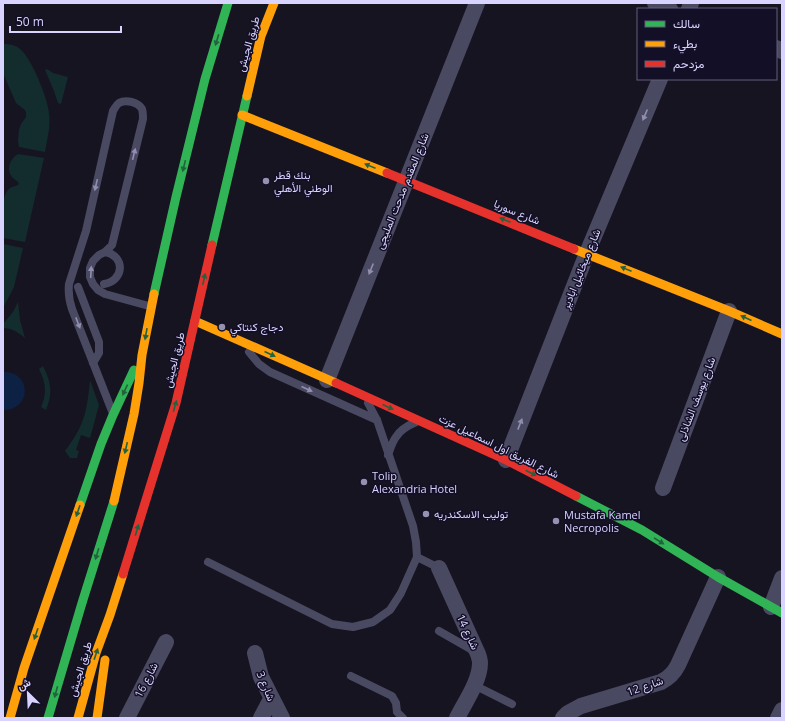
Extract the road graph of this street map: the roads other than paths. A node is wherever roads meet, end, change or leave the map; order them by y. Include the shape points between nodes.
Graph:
1 (228, 3) edge
2 (274, 3) edge
3 (477, 3) edge
4 (655, 3) edge
5 (668, 8) edge
6 (660, 80) edge
7 (242, 115) junction
8 (406, 181) junction
9 (105, 252) junction
10 (587, 253) junction
11 (104, 284) dead end
12 (78, 287) dead end
13 (151, 306) junction
14 (730, 311) junction
15 (196, 321) junction
16 (782, 334) edge
17 (244, 342) junction
18 (142, 355) junction
19 (93, 363) junction
20 (328, 380) junction
21 (364, 395) junction
22 (113, 415) junction
23 (377, 420) junction
24 (418, 420) junction
25 (388, 455) junction
26 (506, 460) junction
27 (663, 488) dead end
28 (417, 557) junction
29 (208, 562) dead end
30 (439, 568) joint
31 (718, 577) junction
32 (782, 578) edge
33 (776, 610) edge
34 (110, 616) junction
35 (439, 631) dead end
36 (166, 642) dead end
37 (255, 653) dead end
38 (478, 654) junction
39 (351, 676) dead end
40 (474, 685) junction
41 (271, 699) junction
42 (512, 704) dead end
43 (782, 710) edge
44 (131, 717) edge
45 (10, 718) edge
46 (48, 718) edge
47 (78, 718) edge
48 (97, 718) edge
49 (261, 718) edge
50 (282, 718) edge
51 (403, 718) edge
52 (457, 718) edge
53 (563, 718) edge
54 (778, 718) edge

1 -> 13 main road, طريق الجيش via 205,78
2 - 7 main road, طريق الجيش via 261,36
3 - 8 street, شارع المقدم مدحت المليجى
4 - 5 street
6 -> 10 street, شارع ميخائيل ابادير
8 -> 7 main road, شارع سوريا
15 -> 7 main road, طريق الجيش
10 -> 8 main road, شارع سوريا
8 -> 20 street, شارع المقدم مدحت المليجى
9 - 11 lane via 115,256 120,272 114,281
13 -> 9 lane via 105,294 92,284 90,268 93,261
9 -> 19 lane via 112,245 143,119 142,109 130,102 120,103 113,111 86,231 69,284 70,301
14 -> 10 main road, شارع سوريا
26 -> 10 street, شارع ميخائيل ابادير
12 - 19 lane via 99,342 99,353
13 -> 18 main road, طريق الجيش
16 -> 14 main road, شارع سوريا
14 - 27 street, شارع يوسف الشاذلى
15 - 17 main road, شارع الفريق اول اسماعيل عزت
34 -> 15 main road, طريق الجيش via 176,403
17 -> 20 main road, شارع الفريق اول اسماعيل عزت
17 -> 23 lane via 250,354 270,372
18 -> 22 main road
18 -> 46 main road, طريق الجيش via 134,414 114,500
19 - 22 lane
20 - 21 main road, شارع الفريق اول اسماعيل عزت
21 - 23 lane
21 -> 24 main road, شارع الفريق اول اسماعيل عزت
22 -> 45 main road via 24,668
23 - 25 lane
24 - 25 lane via 396,437
24 - 26 main road, شارع الفريق اول اسماعيل عزت
25 - 28 lane via 413,526
26 -> 31 main road, شارع الفريق اول اسماعيل عزت via 642,530
28 - 29 lane via 401,593 390,610 373,622 353,627 332,624
28 - 30 lane
30 - 38 street, شارع 14
31 - 33 main road, شارع الفريق اول اسماعيل عزت
31 - 53 street, شارع 12 via 678,665 668,678 581,706
32 - 33 street
47 -> 34 main road, طريق الجيش via 96,653
34 - 48 main road
35 - 38 lane
36 - 44 street, شارع 16
37 - 41 street, شارع 3 via 261,677
38 - 40 street, شارع 14 via 479,671
39 - 51 lane via 392,696 397,712
40 - 42 lane
40 - 52 street, شارع 14
41 - 49 street
41 - 50 street, شارع 3
43 - 54 street

